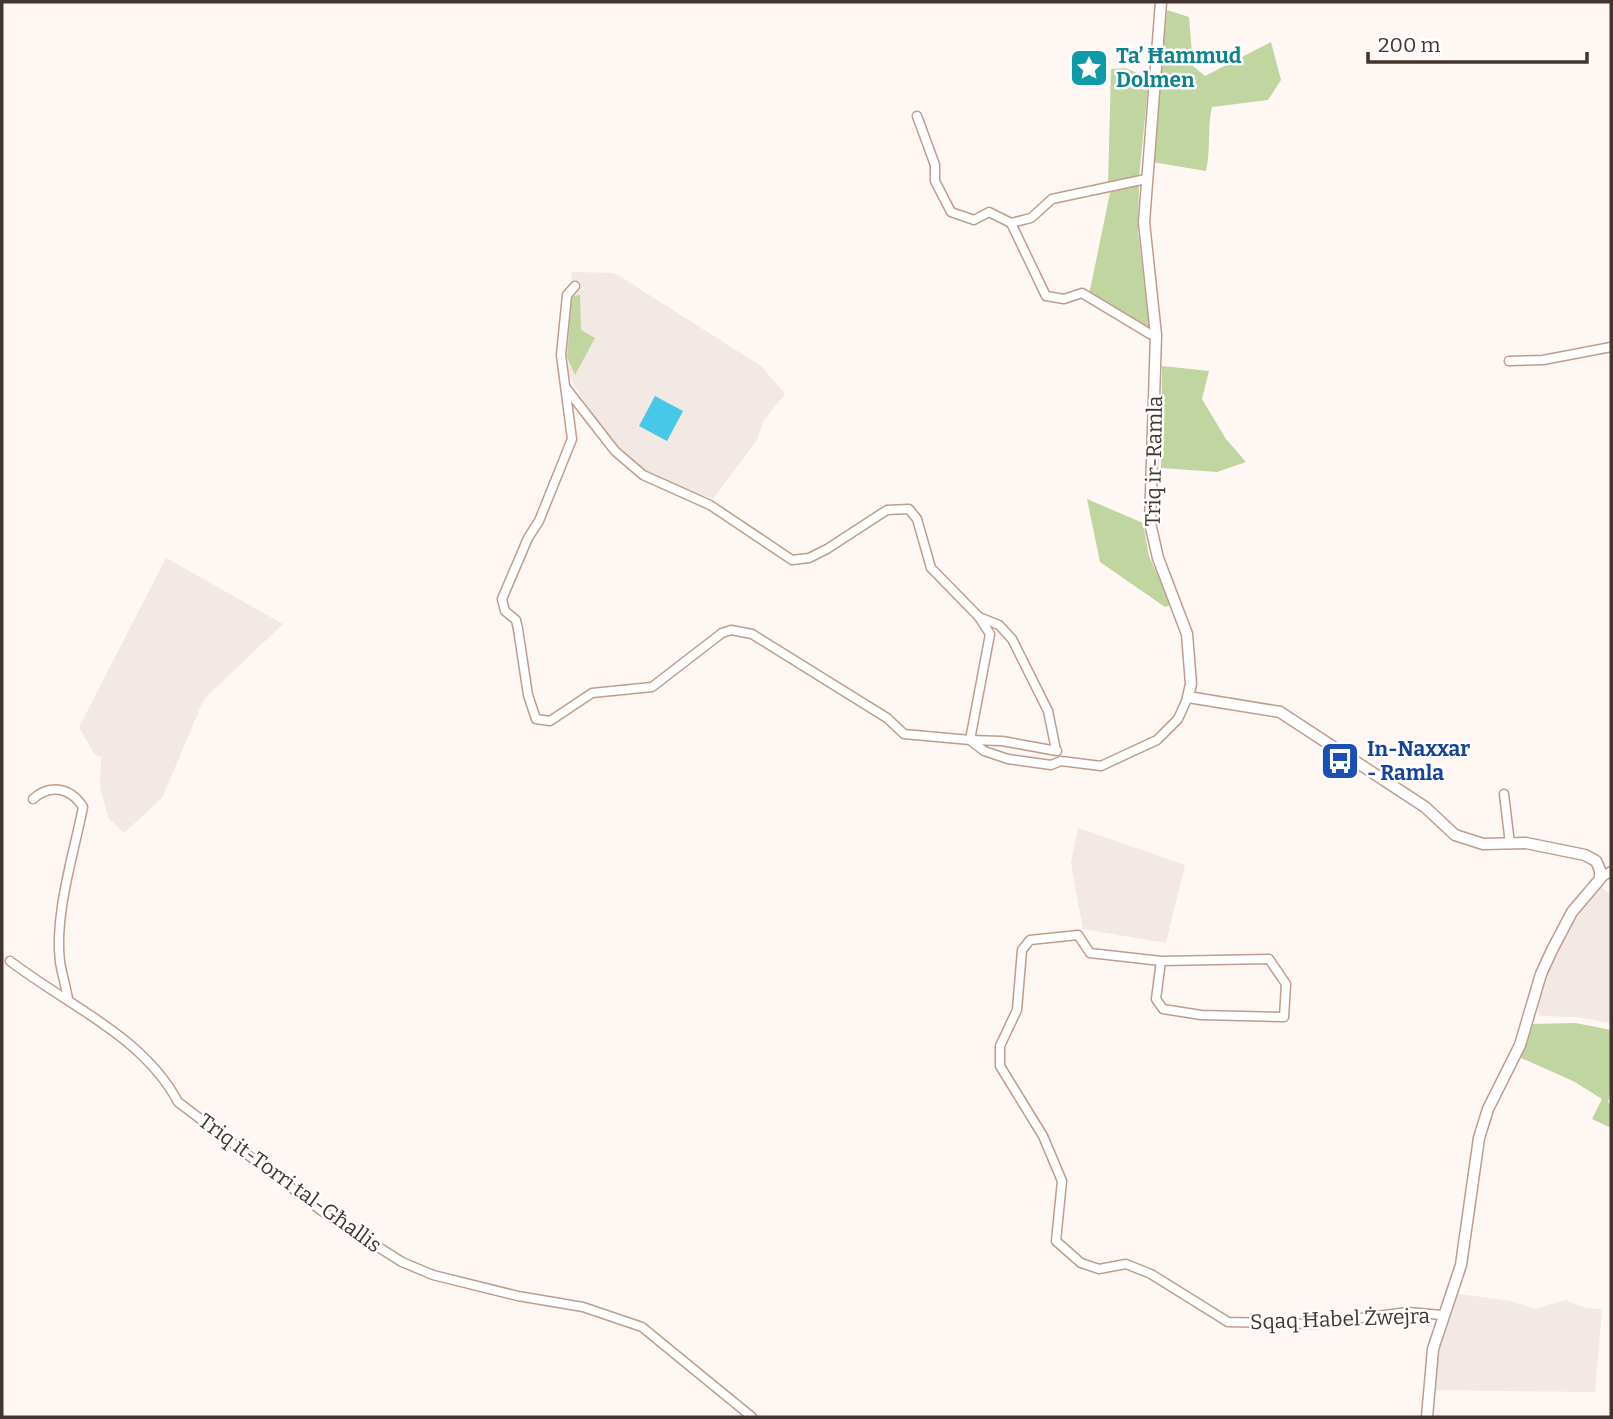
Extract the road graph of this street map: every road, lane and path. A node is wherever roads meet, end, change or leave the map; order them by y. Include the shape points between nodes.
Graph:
1 (1161, 2) edge
2 (916, 116) dead end
3 (1146, 179) junction
4 (1011, 223) junction
5 (575, 286) dead end
6 (1156, 335) junction
7 (1611, 347) edge
8 (1509, 361) dead end
9 (564, 384) junction
10 (979, 617) junction
11 (1188, 697) junction
12 (970, 740) junction
13 (1056, 750) junction
14 (1061, 761) junction
15 (1504, 794) dead end
16 (33, 799) dead end
17 (1510, 844) junction
18 (1611, 871) edge
19 (1600, 879) junction
20 (10, 961) dead end
21 (1161, 961) junction
22 (68, 999) junction
23 (1442, 1315) junction
24 (752, 1417) edge
25 (1427, 1417) edge

1 - 3 main road, Triq ir-Ramla
2 - 4 street via 934,165 935,181 951,212 974,220 989,212
3 - 4 street via 1052,199 1031,219
3 - 6 main road, Triq ir-Ramla via 1144,222
4 - 6 street via 1046,296 1063,299 1082,293
5 - 9 street via 567,295 561,355
6 - 11 main road, Triq ir-Ramla via 1150,523 1187,634
7 - 8 street via 1555,359
9 - 10 street via 615,451 643,475 710,505 792,560 809,558 887,510 909,509 917,519 931,568
9 - 12 street via 572,439 502,599 519,629 536,719 550,721 592,694 652,687 731,630 752,635 904,734
10 - 12 street via 990,634
10 - 13 street via 999,625 1026,662 1048,711
11 - 14 street via 1178,719 1147,747 1101,766
11 - 17 main road via 1280,712 1425,807 1455,835 1483,844
12 - 13 street
12 - 14 street via 984,751 1008,759 1051,765
13 - 14 street
15 - 17 street
16 - 22 street via 48,789 61,789 83,807 60,944
17 - 19 main road via 1585,855 1595,861
18 - 19 street
19 - 23 main road via 1572,912 1552,950 1520,1045 1488,1109 1479,1138 1461,1265
20 - 22 street, Triq it-Torri tal-Għallis
21 - 21 street via 1269,959 1286,984 1284,1017 1163,1009 1156,999
21 - 23 street, Sqaq Ħabel Żwejra via 1090,953 1078,935 1030,940 1023,950 1017,1010 1000,1046 1000,1066 1043,1136 1062,1181 1056,1241 1081,1263 1099,1269 1126,1264 1151,1274 1228,1322 1315,1324 1408,1312
22 - 24 street, Triq it-Torri tal-Għallis via 149,1060 178,1102 326,1214 402,1262 518,1297 583,1307 642,1328
23 - 25 main road via 1433,1349

